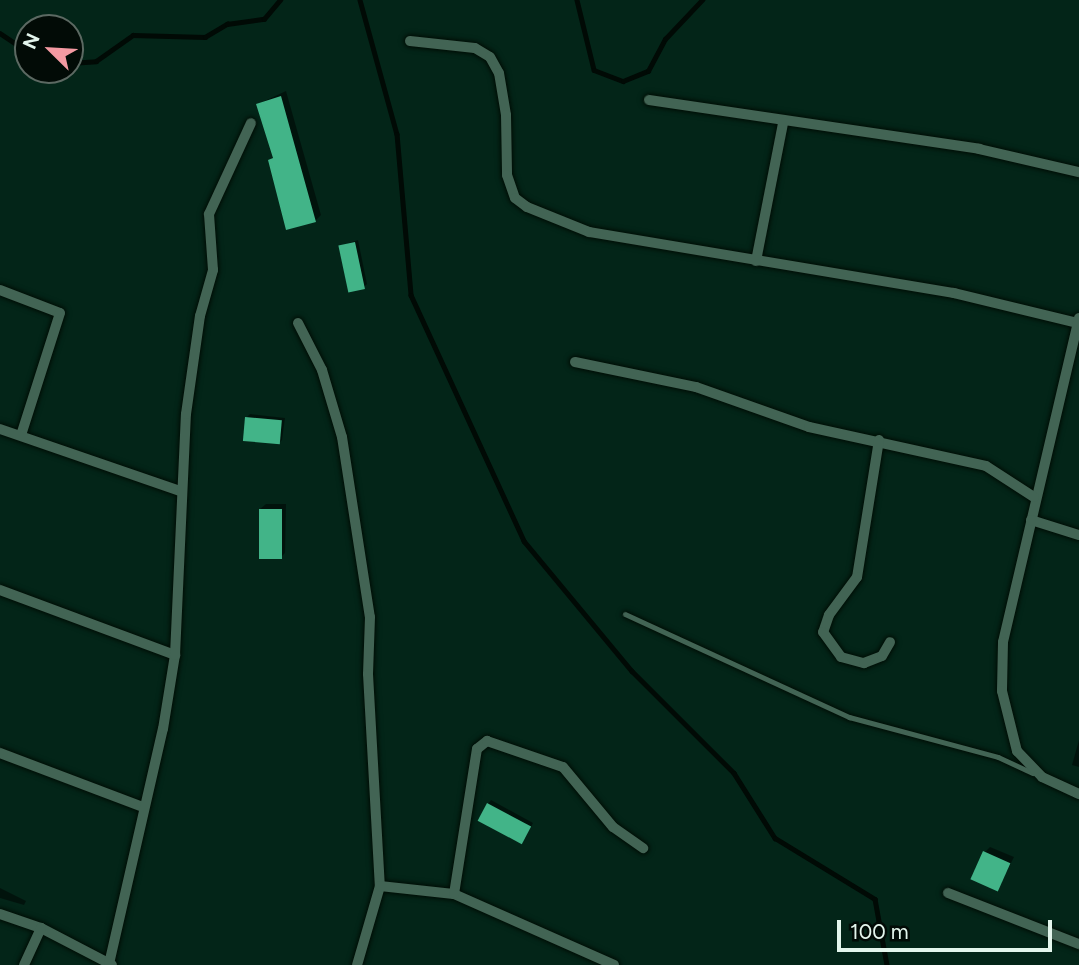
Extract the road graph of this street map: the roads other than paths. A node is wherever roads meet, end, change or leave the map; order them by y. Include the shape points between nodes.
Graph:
1 (410, 41) dead end
2 (649, 100) dead end
3 (251, 123) dead end
4 (783, 123) junction
5 (1079, 172) edge
6 (756, 261) junction
7 (0, 290) edge
8 (1079, 320) edge
9 (298, 323) dead end
10 (575, 362) dead end
11 (0, 429) edge
12 (21, 435) junction
13 (879, 440) junction
14 (180, 491) junction
15 (1034, 496) junction
16 (1031, 520) junction
17 (1079, 535) edge
18 (0, 590) edge
19 (625, 614) dead end
20 (890, 642) dead end
21 (174, 655) junction
22 (0, 752) edge
23 (1042, 777) junction
24 (1079, 794) edge
25 (143, 807) junction
26 (643, 848) dead end
27 (380, 886) junction
28 (948, 893) dead end
29 (453, 894) junction
30 (0, 914) edge
31 (41, 928) junction
32 (1079, 944) edge
33 (111, 964) edge
34 (24, 965) edge
35 (357, 965) edge
36 (614, 965) edge

1 - 6 street via 475,48 490,57 499,73 506,115 507,175 515,198 527,207 589,232
2 - 4 street
3 - 14 street via 209,214 213,270 189,391
4 - 5 street via 979,149
4 - 6 street
6 - 8 street via 954,293
7 - 12 street via 60,313
8 - 15 street
9 - 27 street via 325,379 358,520 370,617 368,674
10 - 13 street via 696,387 809,427
11 - 12 street
12 - 14 street
13 - 15 street via 986,466
13 - 20 street via 858,577 828,615 823,632 841,657 864,663 882,656
14 - 21 street
15 - 16 street
16 - 17 street
16 - 23 street via 1003,642 1002,691 1017,751
18 - 21 street
19 - 23 lane via 849,717 998,757
21 - 25 street via 163,729
22 - 25 street
23 - 24 street
25 - 33 street
26 - 29 street via 613,827 563,766 487,741 478,749
27 - 29 street
27 - 35 street
28 - 32 street
29 - 36 street
30 - 31 street
31 - 33 street
31 - 34 street

